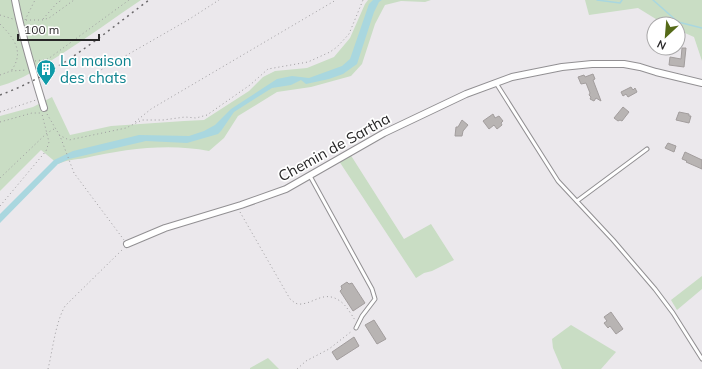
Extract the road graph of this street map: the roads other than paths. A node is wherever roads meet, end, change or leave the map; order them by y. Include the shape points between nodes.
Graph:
1 (15, 0) edge
2 (496, 83) junction
3 (702, 83) edge
4 (44, 108) road end
5 (648, 149) dead end
6 (310, 176) junction
7 (577, 201) junction
8 (127, 244) road end
9 (356, 328) road end
10 (702, 359) edge

1 - 4 street
2 - 3 street, Chemin de Sartha via 512,77 562,67 592,64 624,64
2 - 6 street, Chemin de Sartha via 466,94 384,133
2 - 7 lane via 558,181
5 - 7 lane
6 - 8 street, Chemin de Sartha via 286,189 165,228
6 - 9 lane via 372,289 375,299
7 - 10 lane via 655,289

